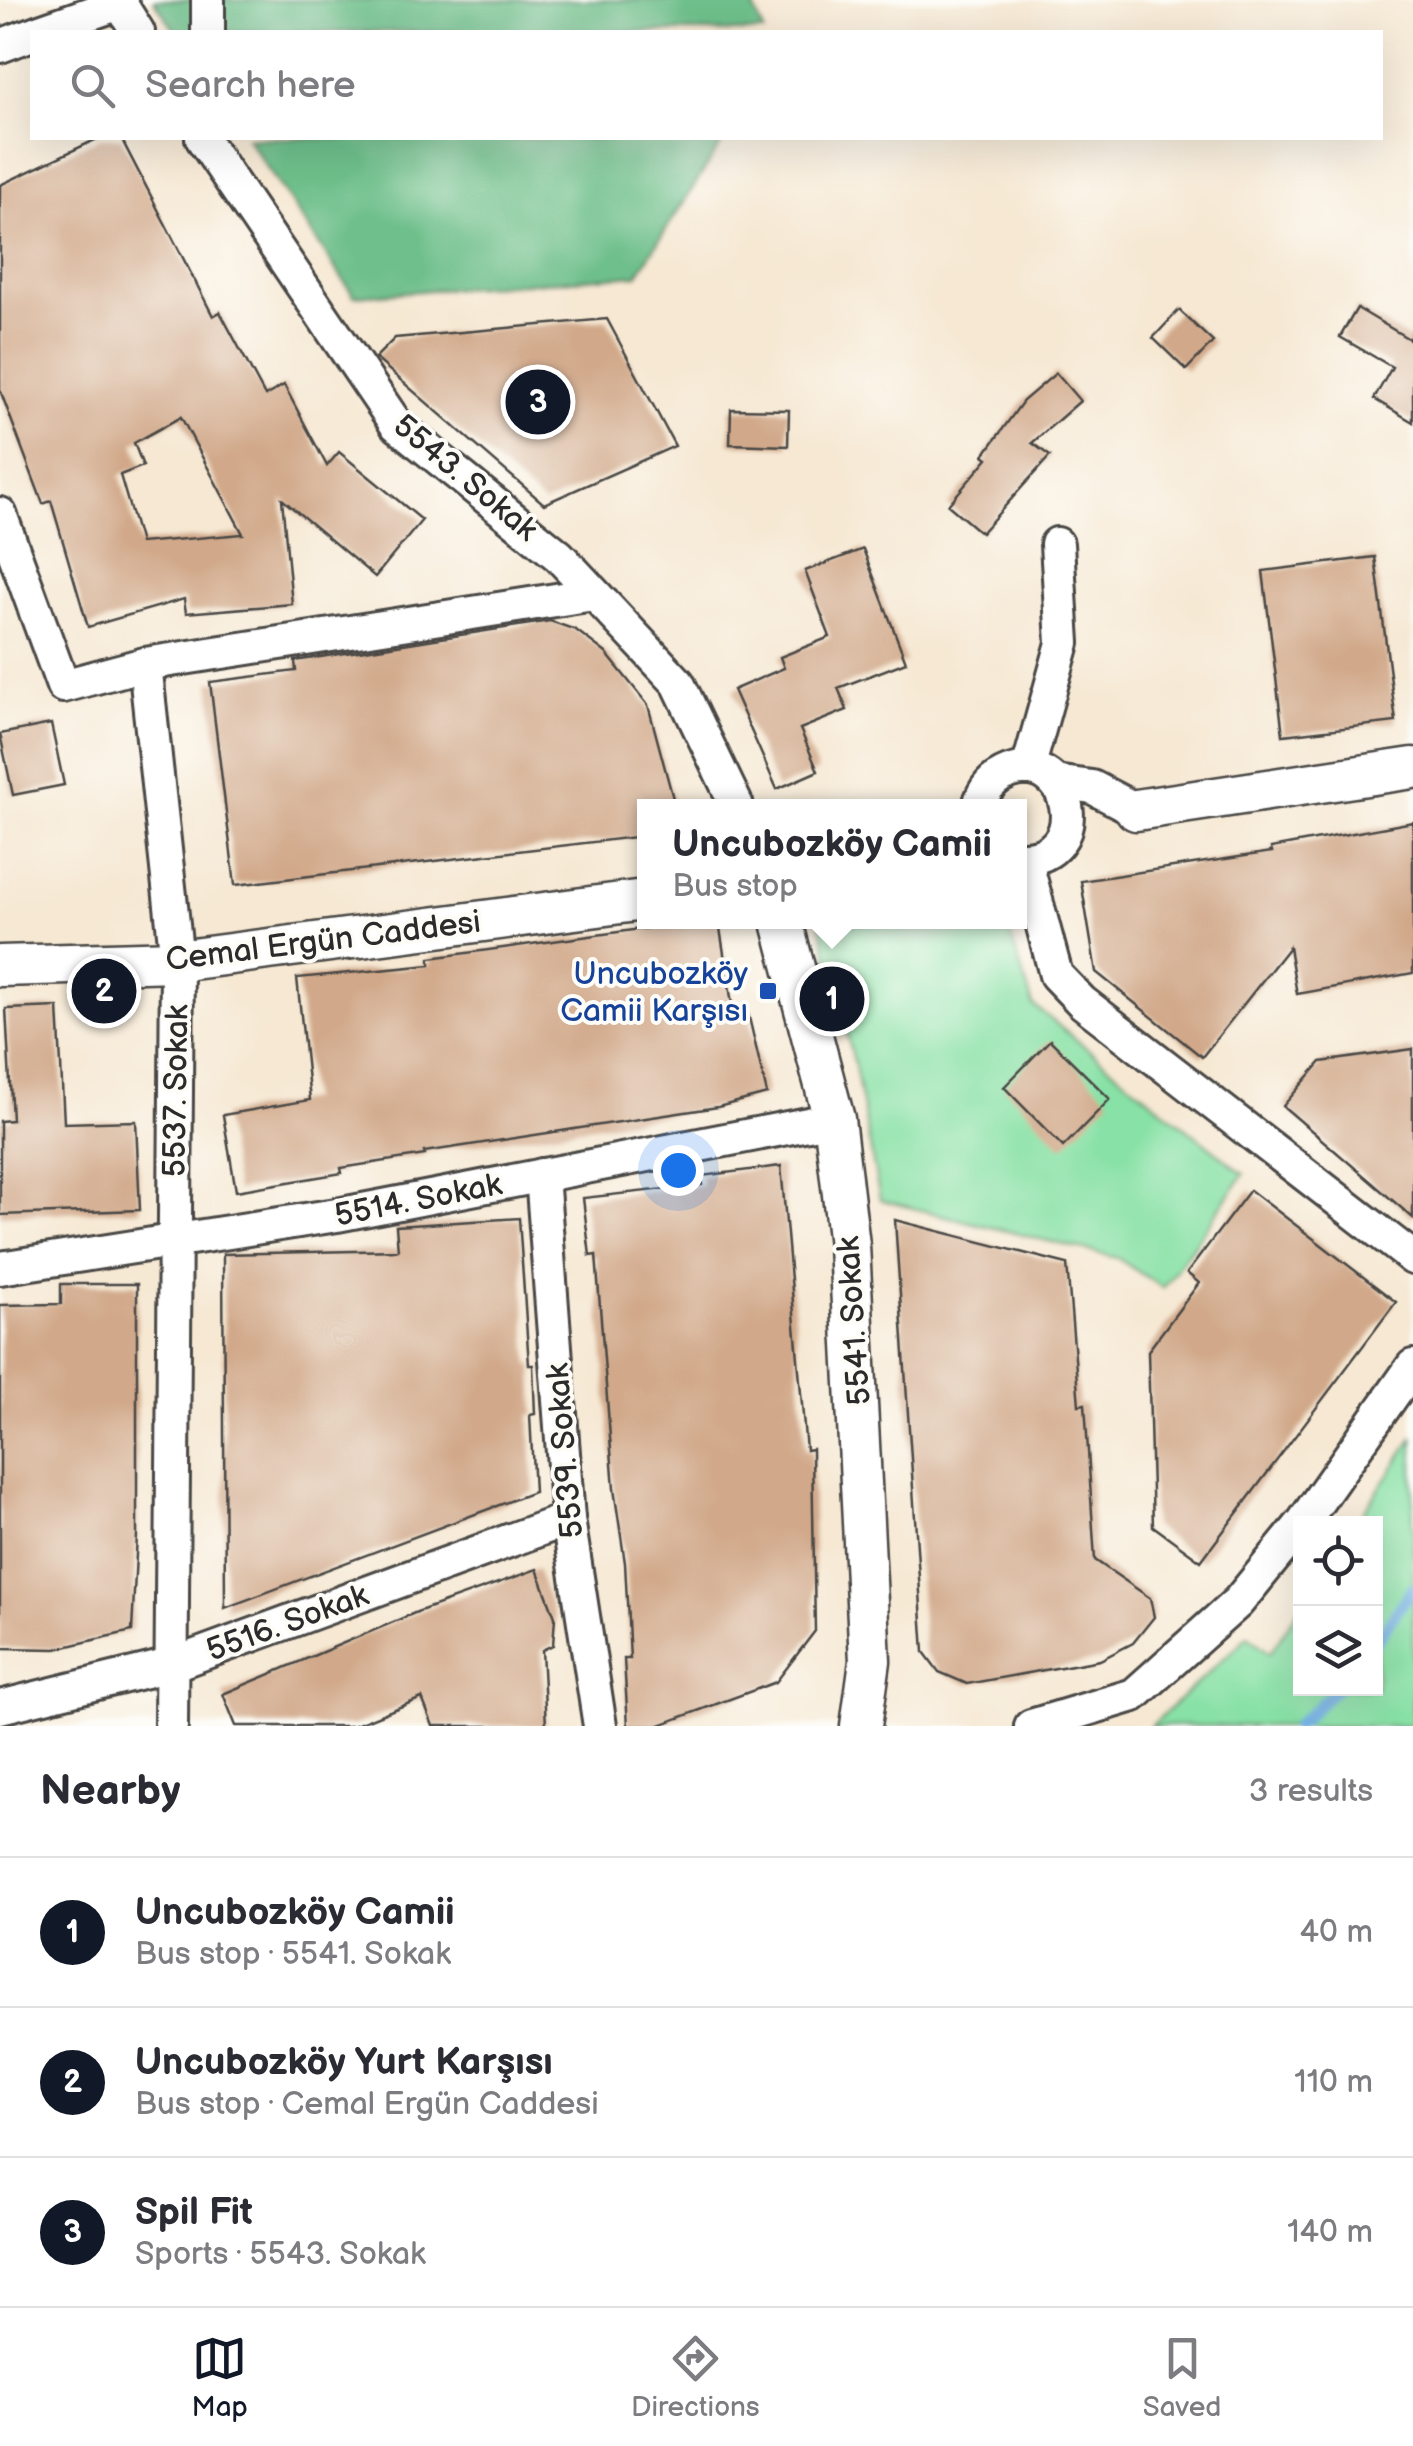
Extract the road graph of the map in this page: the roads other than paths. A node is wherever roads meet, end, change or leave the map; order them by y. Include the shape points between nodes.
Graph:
1 (208, 0) edge
2 (119, 1) edge
3 (43, 30) edge
4 (137, 30) edge
5 (208, 30) edge
6 (30, 35) edge
7 (0, 46) edge
8 (203, 140) edge
9 (220, 140) edge
10 (225, 175) junction
11 (0, 514) edge
12 (1057, 544) dead end
13 (594, 594) junction
14 (145, 664) junction
15 (1413, 768) edge
16 (1042, 776) junction
17 (734, 799) edge
18 (982, 799) edge
19 (1136, 810) junction
20 (1067, 823) junction
21 (1027, 857) edge
22 (1027, 876) edge
23 (637, 901) edge
24 (784, 929) edge
25 (177, 961) junction
26 (0, 966) edge
27 (834, 1119) junction
28 (542, 1174) junction
29 (173, 1243) junction
30 (1413, 1258) edge
31 (0, 1268) edge
32 (1413, 1366) edge
33 (1308, 1516) edge
34 (568, 1519) junction
35 (1293, 1536) edge
36 (174, 1664) junction
37 (0, 1707) edge
38 (171, 1726) edge
39 (600, 1726) edge
40 (861, 1726) edge
41 (1031, 1726) edge

1 - 5 street
2 - 3 street
2 - 4 street
6 - 7 street
8 - 10 street, 5543. Sokak
9 - 10 street
10 - 13 street, 5543. Sokak via 396,424 559,556
11 - 14 street via 64,686
12 - 16 street via 1063,643
13 - 14 street
13 - 17 street, 5543. Sokak via 678,683
14 - 25 street, 5537. Sokak
15 - 19 street
16 - 18 street via 1000,776
16 - 19 street via 1092,786
16 - 20 street via 1068,808
19 - 20 street
20 - 21 street via 1052,848
22 - 30 street via 1056,975 1082,1002
23 - 25 street, Cemal Ergün Caddesi
24 - 27 street, 5541. Sokak
25 - 26 street, Cemal Ergün Caddesi
25 - 29 street, 5537. Sokak
27 - 28 street, 5514. Sokak
27 - 40 street, 5541. Sokak via 850,1245 862,1462 870,1661
28 - 29 street, 5514. Sokak
28 - 34 street, 5539. Sokak
29 - 31 street, 5514. Sokak
29 - 36 street, 5537. Sokak
32 - 33 street
34 - 36 street, 5516. Sokak
34 - 39 street, 5539. Sokak
35 - 41 street via 1238,1602 1134,1695
36 - 37 street, 5516. Sokak
36 - 38 street, 5537. Sokak

